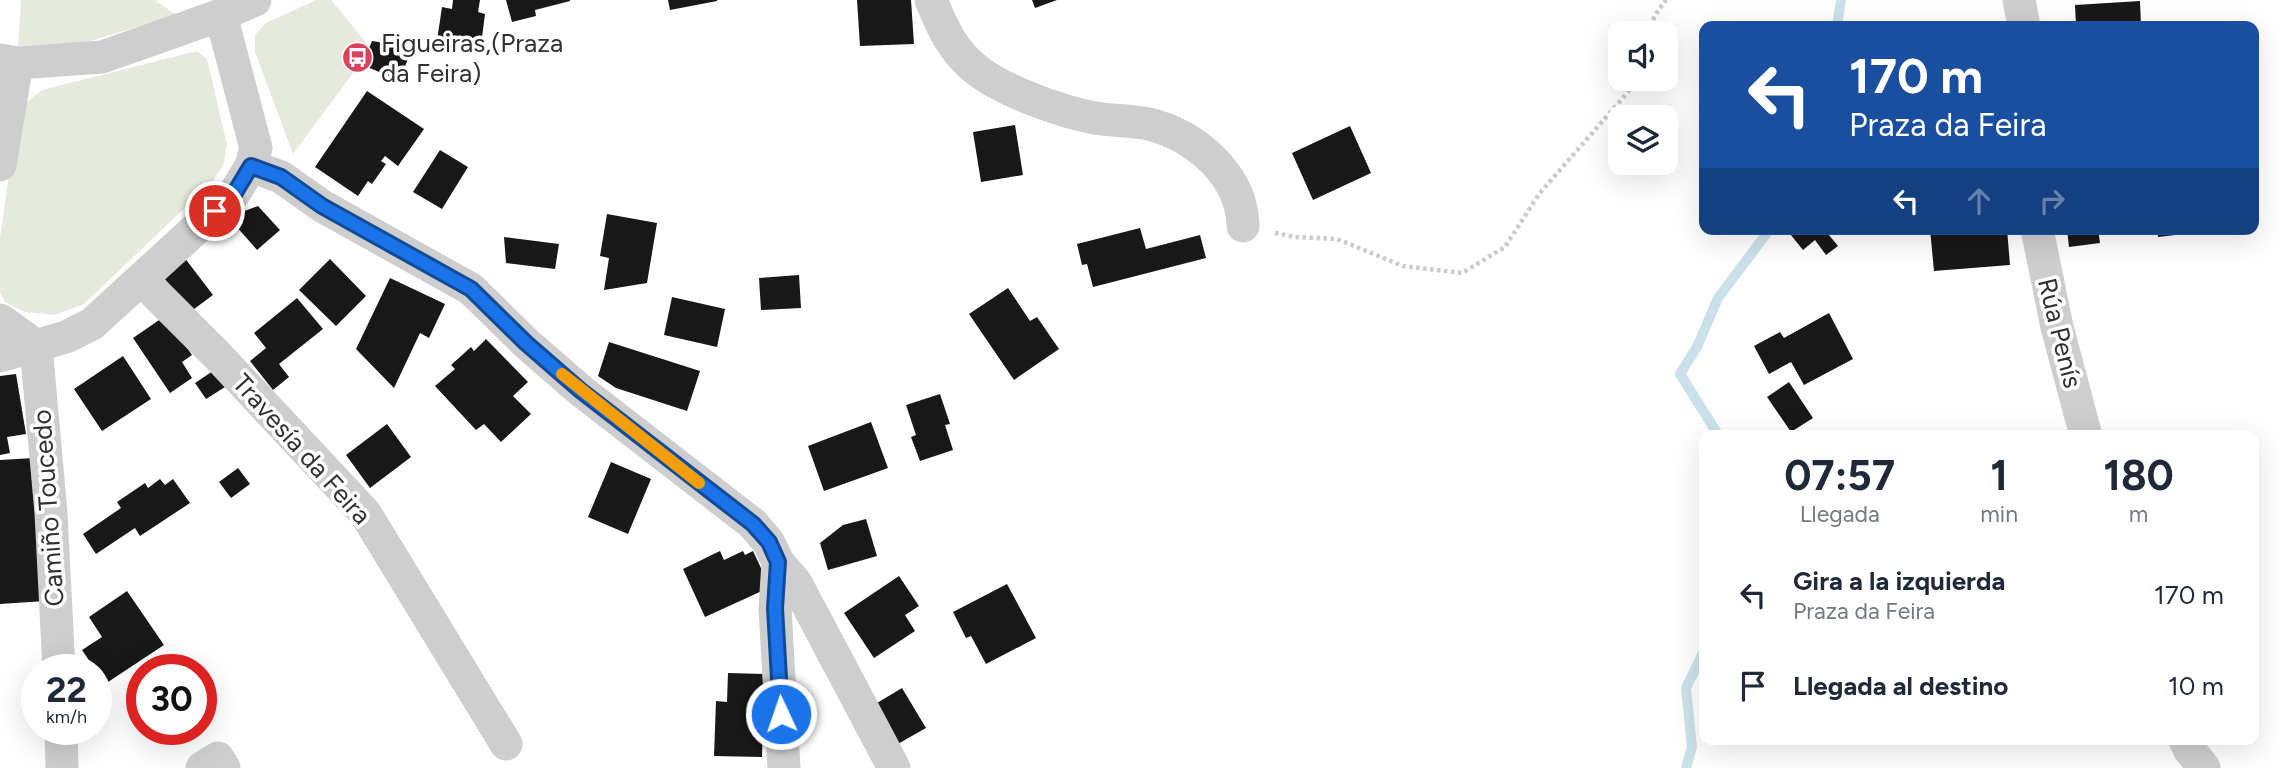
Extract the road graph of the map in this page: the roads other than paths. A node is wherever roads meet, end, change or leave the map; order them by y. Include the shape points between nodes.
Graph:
1 (255, 0) edge
2 (931, 0) edge
3 (2019, 0) edge
4 (206, 12) edge
5 (2023, 21) edge
6 (9, 61) edge
7 (0, 164) edge
8 (251, 166) junction
9 (1243, 226) road end
10 (2038, 235) edge
11 (141, 279) junction
12 (0, 320) edge
13 (36, 346) junction
14 (0, 356) edge
15 (2084, 430) edge
16 (778, 562) junction
17 (58, 654) edge
18 (506, 744) dead end
19 (61, 745) edge
20 (2187, 745) edge
21 (62, 768) edge
22 (202, 768) edge
23 (224, 768) edge
24 (784, 768) edge
25 (894, 768) edge
26 (2204, 768) edge

1 - 4 street
2 - 9 street via 947,38 976,70 1008,89 1094,118 1149,124 1201,150 1223,169 1243,210
3 - 5 street
4 - 6 street via 102,57
4 - 8 street via 256,148
6 - 7 street
8 - 11 street via 234,194
8 - 16 street via 281,177 322,206 471,289 580,390 753,524
10 - 15 street, Rúa Penís
11 - 13 street via 92,324
11 - 18 street, Travesía da Feira via 365,513
12 - 13 street
13 - 14 street
13 - 17 street, Camiño Toucedo
16 - 24 street via 775,608
16 - 25 street via 796,583
19 - 21 street
20 - 26 street
22 - 23 street via 218,758

